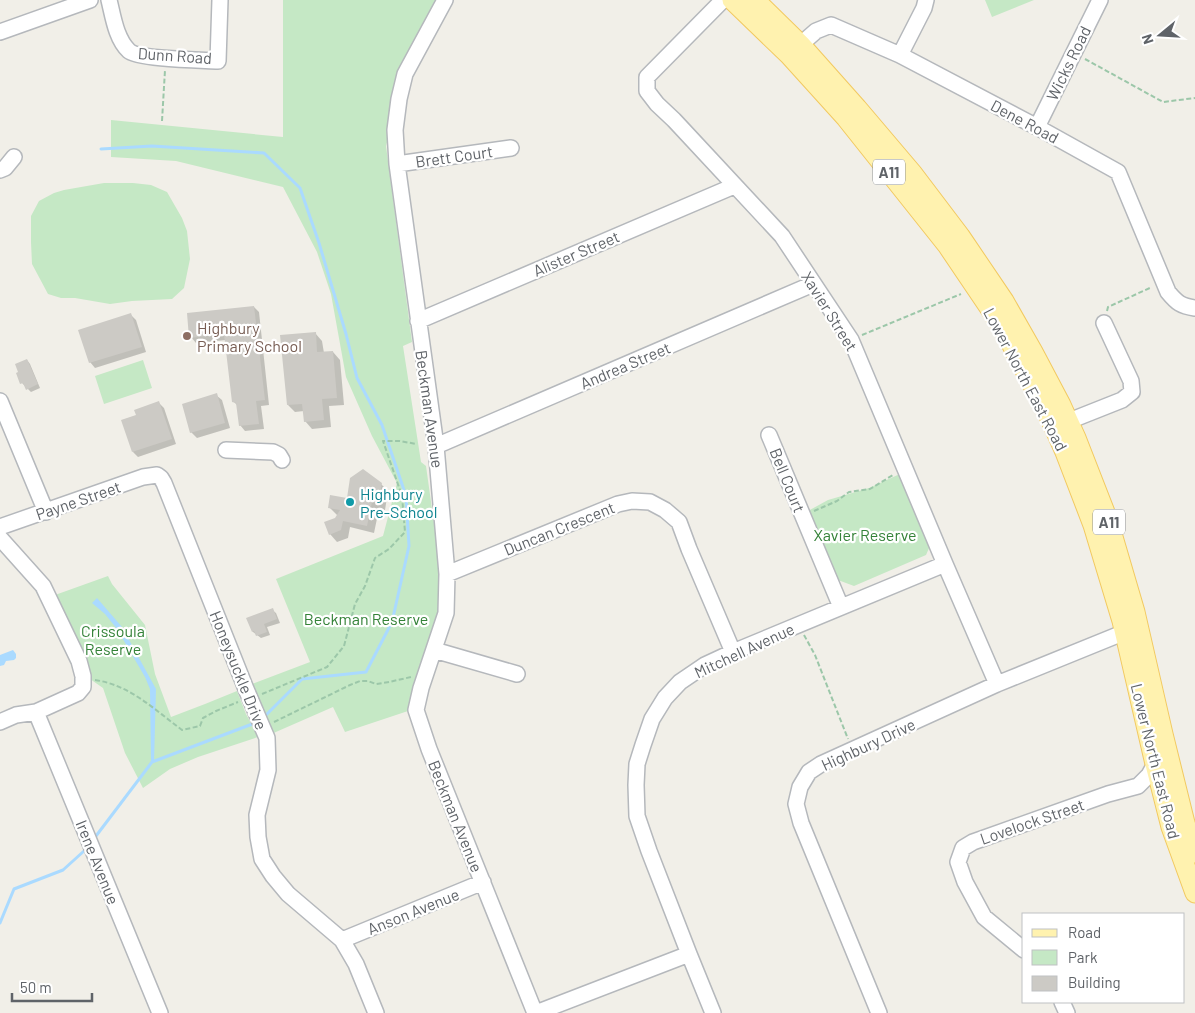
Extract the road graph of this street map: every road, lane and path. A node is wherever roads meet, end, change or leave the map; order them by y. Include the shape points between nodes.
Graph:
1 (90, 0) edge
2 (108, 0) edge
3 (220, 0) edge
4 (445, 0) edge
5 (723, 0) edge
6 (732, 0) edge
7 (755, 0) edge
8 (926, 0) edge
9 (1100, 0) edge
10 (0, 32) edge
11 (795, 50) junction
12 (1074, 53) junction
13 (900, 55) junction
14 (166, 58) junction
15 (1195, 98) edge
16 (162, 121) dead end
17 (1037, 127) junction
18 (511, 148) dead end
19 (14, 158) dead end
20 (396, 164) junction
21 (0, 170) edge
22 (734, 186) junction
23 (1164, 281) junction
24 (813, 284) junction
25 (968, 291) dead end
26 (1195, 308) edge
27 (418, 321) junction
28 (1104, 323) joint
29 (851, 340) junction
30 (0, 401) edge
31 (1061, 424) junction
32 (769, 435) dead end
33 (416, 444) dead end
34 (436, 446) junction
35 (226, 450) dead end
36 (282, 460) dead end
37 (906, 469) junction
38 (157, 475) joint
39 (46, 512) junction
40 (803, 516) junction
41 (0, 527) edge
42 (0, 538) edge
43 (945, 564) junction
44 (447, 574) junction
45 (841, 607) junction
46 (800, 624) junction
47 (1132, 629) junction
48 (434, 650) junction
49 (733, 652) junction
50 (426, 673) junction
51 (517, 674) dead end
52 (83, 676) junction
53 (997, 684) junction
54 (250, 698) junction
55 (36, 712) junction
56 (0, 722) edge
57 (263, 728) junction
58 (852, 750) junction
59 (1154, 764) junction
60 (1138, 786) junction
61 (1164, 800) junction
62 (1184, 823) edge
63 (1195, 853) edge
64 (483, 882) junction
65 (1195, 893) edge
66 (342, 940) junction
67 (1022, 948) edge
68 (689, 954) junction
69 (160, 1013) edge
70 (376, 1013) edge
71 (536, 1013) edge
72 (713, 1013) edge
73 (879, 1013) edge

1 - 10 street
2 - 14 street, Dunn Road via 119,36 130,52
3 - 14 street, Dunn Road via 218,61
4 - 20 street, Beckman Avenue via 404,74 395,130
5 - 22 street, Xavier Street via 647,77 647,91
6 - 11 main road, Lower North East Road / A11
7 - 11 main road, Lower North East Road / A11
8 - 13 street
9 - 12 street, Wicks Road
11 - 13 street, Dene Road via 816,31 831,25
11 - 31 main road, Lower North East Road / A11 via 857,108 960,236 1033,352
12 - 15 path via 1163,102
12 - 17 street, Wicks Road
13 - 17 street, Dene Road
14 - 16 path
17 - 23 street, Dene Road via 1118,172
18 - 20 street, Brett Court
19 - 21 street
20 - 27 street, Beckman Avenue
22 - 24 street, Xavier Street via 782,236
22 - 27 street, Alister Street
23 - 26 street, Dene Road via 1178,304
23 - 28 path via 1108,307
24 - 29 street, Xavier Street
24 - 34 street, Andrea Street
25 - 29 path
27 - 34 street, Beckman Avenue
28 - 31 street via 1131,381 1132,392 1122,400
29 - 37 street, Xavier Street
30 - 39 street
31 - 47 main road, Lower North East Road / A11 via 1066,452
32 - 40 street, Bell Court
33 - 54 path via 383,441 402,496 405,532 375,558 355,604 344,646 327,667
34 - 44 street, Beckman Avenue
35 - 36 street via 273,452
37 - 40 path via 870,488 849,492
37 - 43 street, Xavier Street
38 - 39 street, Payne Street via 143,477
38 - 54 street, Honeysuckle Drive via 164,482
39 - 41 street, Payne Street
40 - 45 street, Bell Court
42 - 52 street via 43,586 79,660
43 - 45 street, Mitchell Avenue
43 - 53 street, Xavier Street
44 - 48 street, Beckman Avenue via 446,613
44 - 49 street, Duncan Crescent via 618,504 650,502 679,522
45 - 46 street, Mitchell Avenue
46 - 49 street, Mitchell Avenue
46 - 58 path
47 - 53 street, Highbury Drive
47 - 59 main road, Lower North East Road / A11
47 - 62 main road, Lower North East Road / A11 via 1163,734
48 - 50 street, Beckman Avenue
48 - 51 street
49 - 68 street, Mitchell Avenue via 705,665 680,682 665,698 652,719 637,764 637,816
50 - 57 path via 376,684 360,681
50 - 64 street, Beckman Avenue via 416,710
52 - 54 path via 122,688 182,730 200,726 203,718
52 - 55 street via 83,687 78,693
53 - 58 street, Highbury Drive
54 - 57 street, Honeysuckle Drive
55 - 56 street
55 - 69 street, Irene Avenue
57 - 66 street, Honeysuckle Drive via 267,738 268,770 257,815 262,859 288,894
58 - 73 street, Highbury Drive via 809,772 800,787 796,804
59 - 60 street
59 - 61 main road, Lower North East Road / A11
60 - 61 street
60 - 67 street, Lovelock Street via 962,848 958,862 984,917
61 - 62 main road, Lower North East Road / A11
62 - 63 main road, Lower North East Road / A11
62 - 65 main road, Lower North East Road / A11
64 - 66 street, Anson Avenue
64 - 71 street, Beckman Avenue
66 - 70 street, Honeysuckle Drive via 356,964
68 - 71 street
68 - 72 street, Mitchell Avenue

